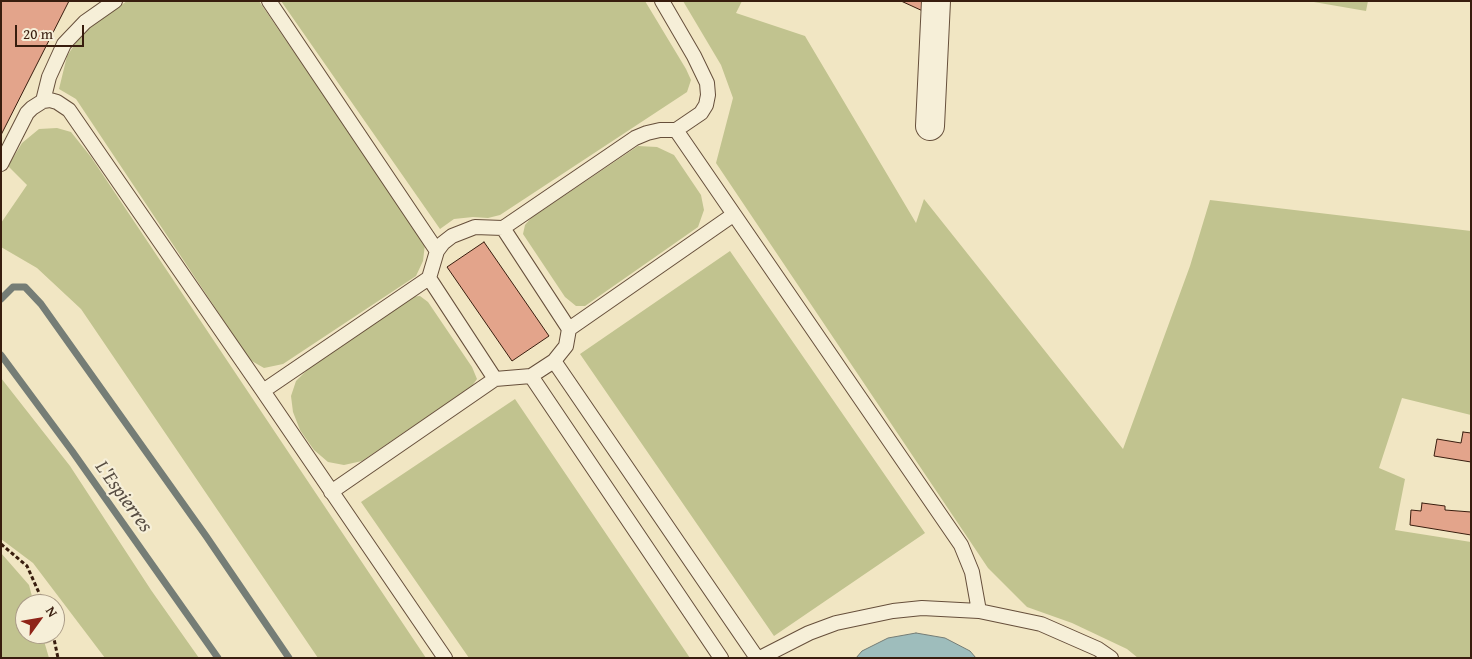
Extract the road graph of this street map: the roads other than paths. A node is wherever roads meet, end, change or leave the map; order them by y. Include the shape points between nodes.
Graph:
1 (115, 1) edge
2 (269, 1) edge
3 (662, 1) edge
4 (936, 1) edge
5 (43, 101) junction
6 (930, 126) dead end
7 (676, 130) junction
8 (1, 164) edge
9 (733, 215) junction
10 (503, 228) junction
11 (437, 251) junction
12 (428, 278) junction
13 (569, 329) junction
14 (554, 361) junction
15 (532, 376) junction
16 (495, 379) junction
17 (263, 391) junction
18 (331, 492) junction
19 (979, 611) junction
20 (445, 658) edge
21 (721, 658) edge
22 (759, 658) edge
23 (1111, 658) edge

1 - 5 lane via 85,22 64,44 48,77
2 - 11 lane
3 - 7 lane via 707,83 706,105
4 - 6 street
5 - 8 lane via 27,112
5 - 17 lane via 57,102 74,116
7 - 9 lane
7 - 10 lane via 647,132 635,138
9 - 13 lane
9 - 19 lane via 961,545 972,572
10 - 11 lane via 475,227 463,231
10 - 13 lane
11 - 12 lane
12 - 16 lane
12 - 17 lane
13 - 14 lane via 566,346
14 - 15 lane
14 - 22 lane
15 - 16 lane
15 - 21 lane
16 - 18 lane
17 - 18 lane
18 - 20 lane
19 - 22 lane via 922,608 864,616 810,633
19 - 23 lane via 1041,624

